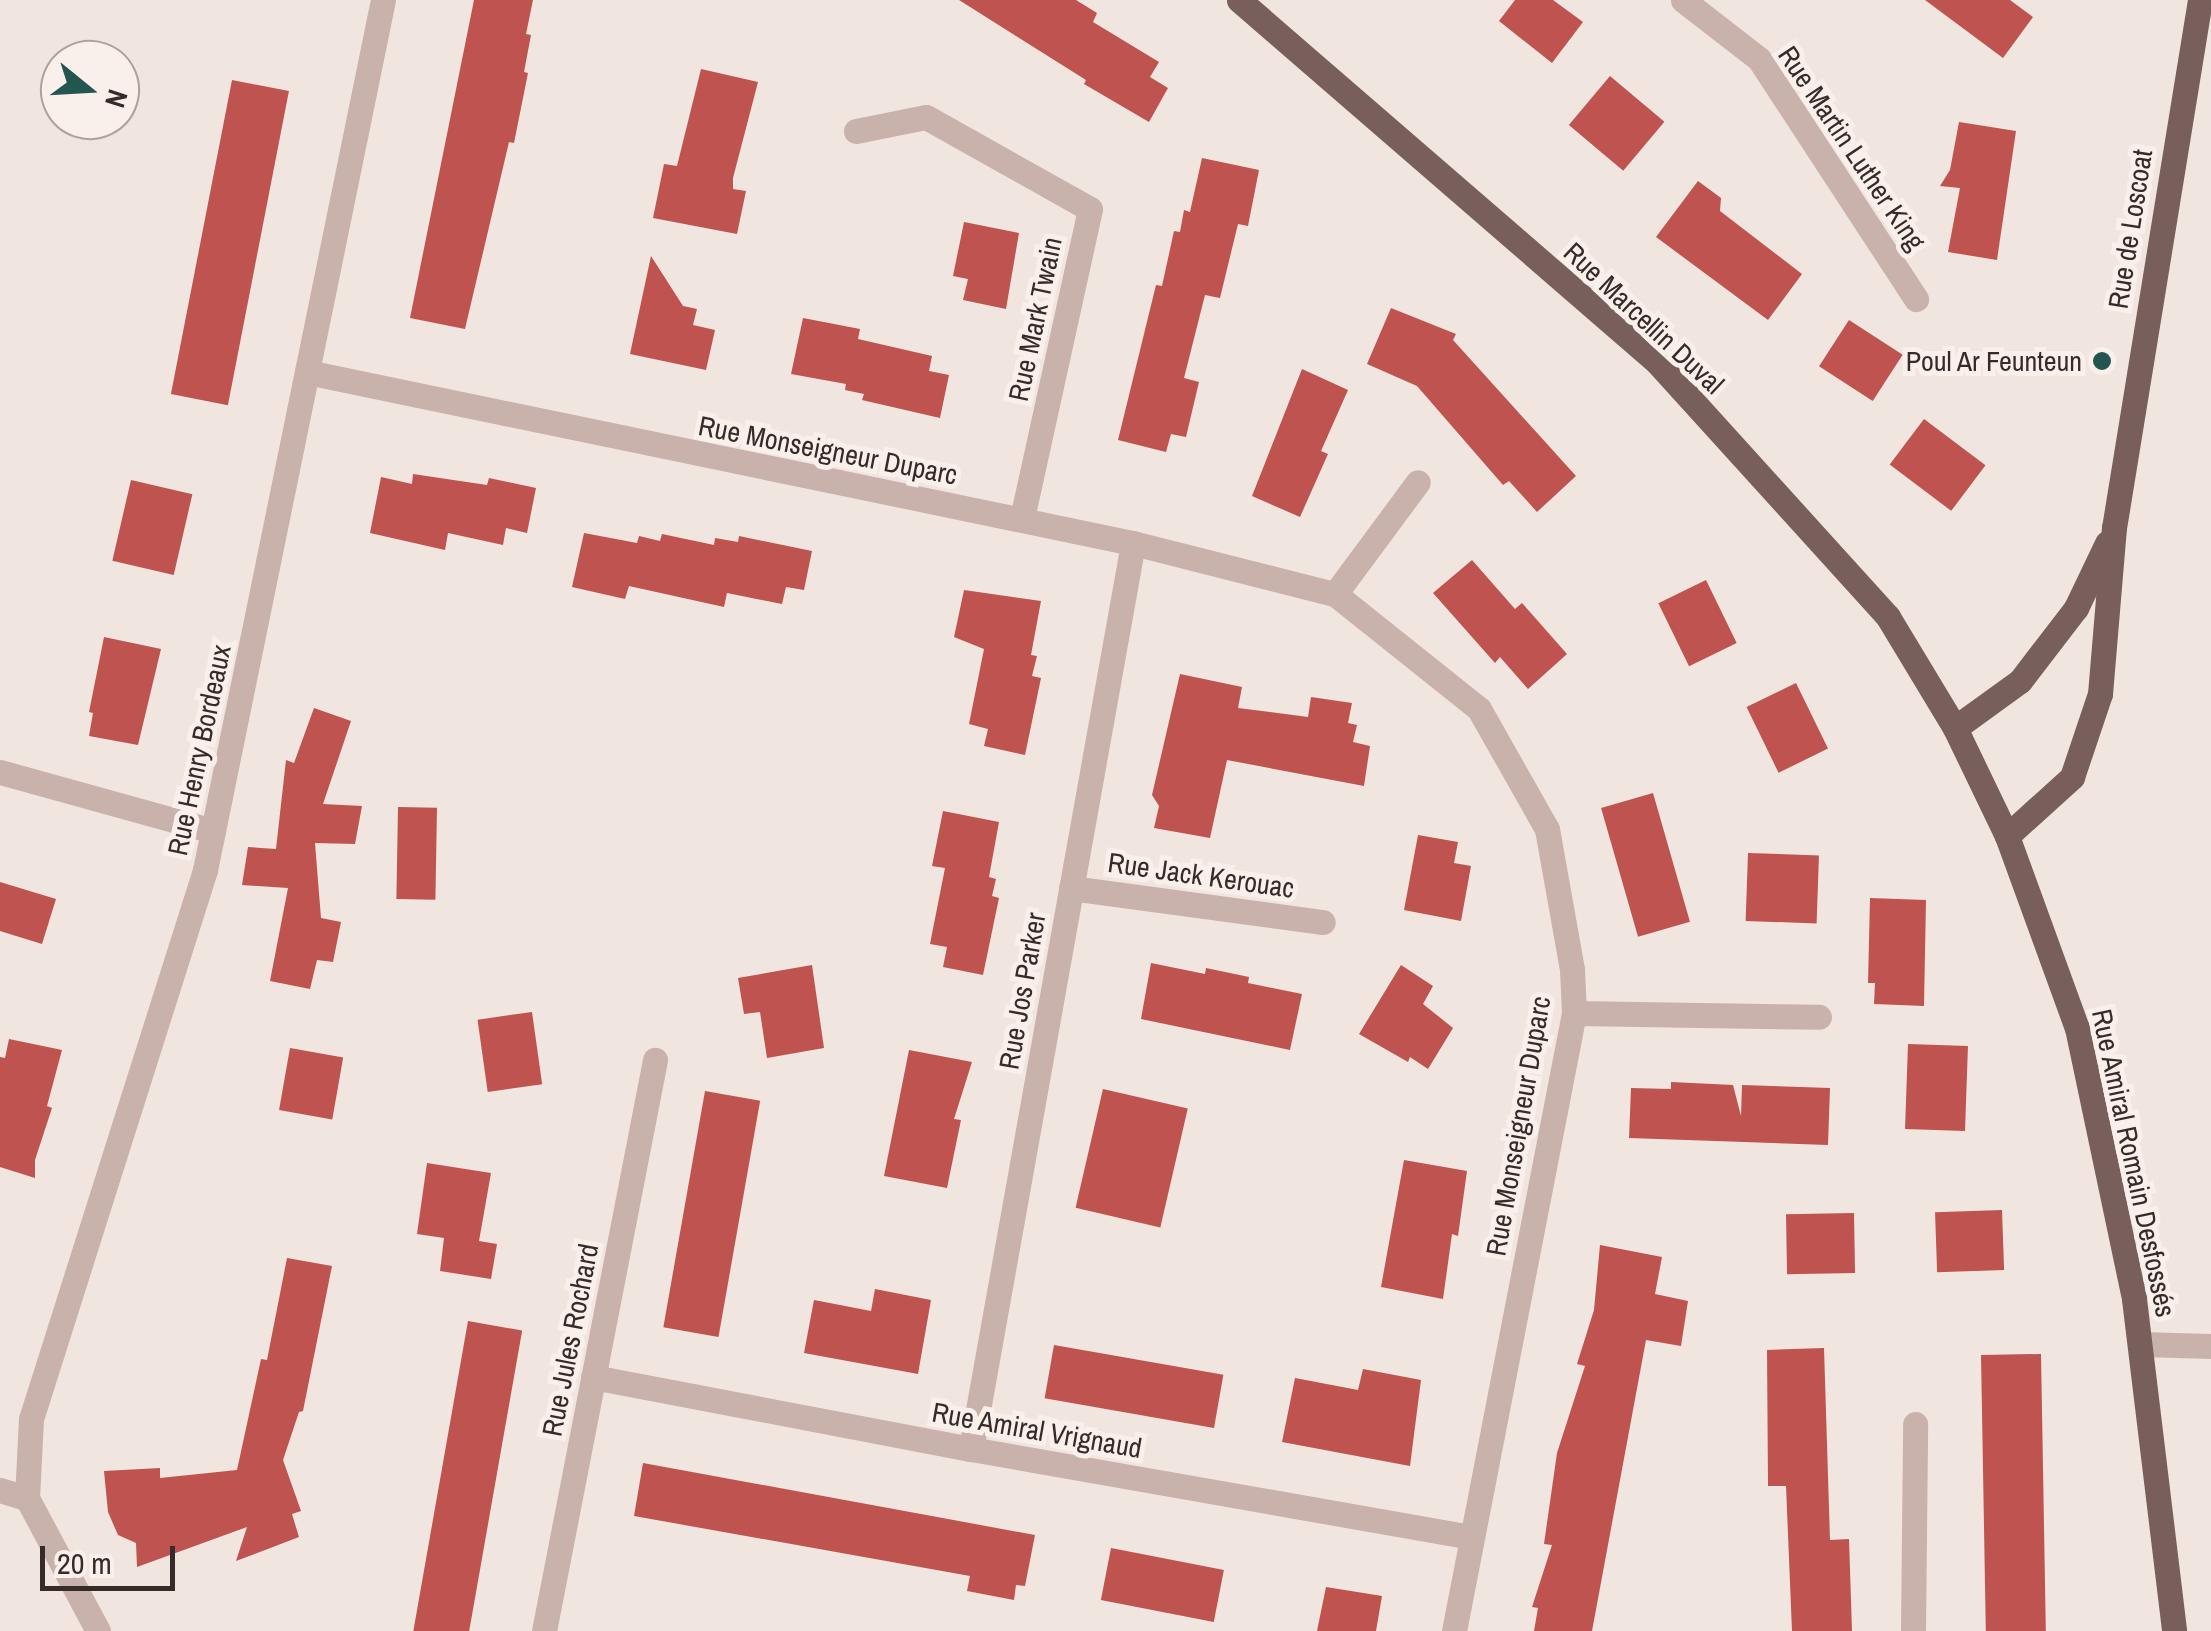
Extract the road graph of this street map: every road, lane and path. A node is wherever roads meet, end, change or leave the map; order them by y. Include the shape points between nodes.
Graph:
1 (382, 0) edge
2 (1683, 0) edge
3 (2200, 0) edge
4 (1242, 1) edge
5 (856, 131) dead end
6 (1916, 299) dead end
7 (307, 372) junction
8 (1418, 482) dead end
9 (1022, 519) junction
10 (2114, 528) junction
11 (1133, 544) junction
12 (1335, 594) junction
13 (1954, 728) junction
14 (0, 772) edge
15 (212, 831) junction
16 (2007, 836) junction
17 (1071, 888) junction
18 (1322, 922) dead end
19 (1574, 1013) junction
20 (1819, 1017) dead end
21 (655, 1060) dead end
22 (2141, 1344) junction
23 (2211, 1346) edge
24 (593, 1378) junction
25 (1914, 1424) dead end
26 (970, 1450) junction
27 (0, 1490) edge
28 (27, 1498) junction
29 (1471, 1536) junction
30 (98, 1631) edge
31 (544, 1631) edge
32 (1454, 1631) edge
33 (1913, 1631) edge
34 (2174, 1631) edge

1 - 7 street, Rue Henry Bordeaux
2 - 6 street, Rue Martin Luther King via 1759,58
3 - 10 main road, Rue de Loscoat
4 - 13 main road, Rue Marcellin Duval via 1656,362 1888,617
5 - 9 street, Rue Mark Twain via 926,117 1090,209
7 - 9 street, Rue Monseigneur Duparc
7 - 15 street, Rue Henry Bordeaux
8 - 12 street
9 - 11 street, Rue Monseigneur Duparc
10 - 13 main road, Rue de Loscoat via 2076,608 2020,681
10 - 16 main road, Rue de Loscoat via 2100,694 2078,760 2072,777
11 - 12 street, Rue Monseigneur Duparc
11 - 17 street, Rue Jos Parker
12 - 19 street, Rue Monseigneur Duparc via 1479,709 1547,829
13 - 16 main road, Rue Amiral Romain Desfossés
14 - 15 street
15 - 28 street, Rue Henry Bordeaux via 31,1419
16 - 22 main road, Rue Amiral Romain Desfossés via 2078,1028
17 - 18 street, Rue Jack Kerouac
17 - 26 street, Rue Jos Parker
19 - 20 street
19 - 29 street, Rue Monseigneur Duparc
21 - 24 street, Rue Jules Rochard
22 - 23 street
22 - 34 main road, Rue Amiral Romain Desfossés
24 - 26 street, Rue Amiral Vrignaud
24 - 31 street, Rue Jules Rochard
25 - 33 street
26 - 29 street, Rue Amiral Vrignaud
27 - 28 street
28 - 30 street
29 - 32 street, Rue Monseigneur Duparc

